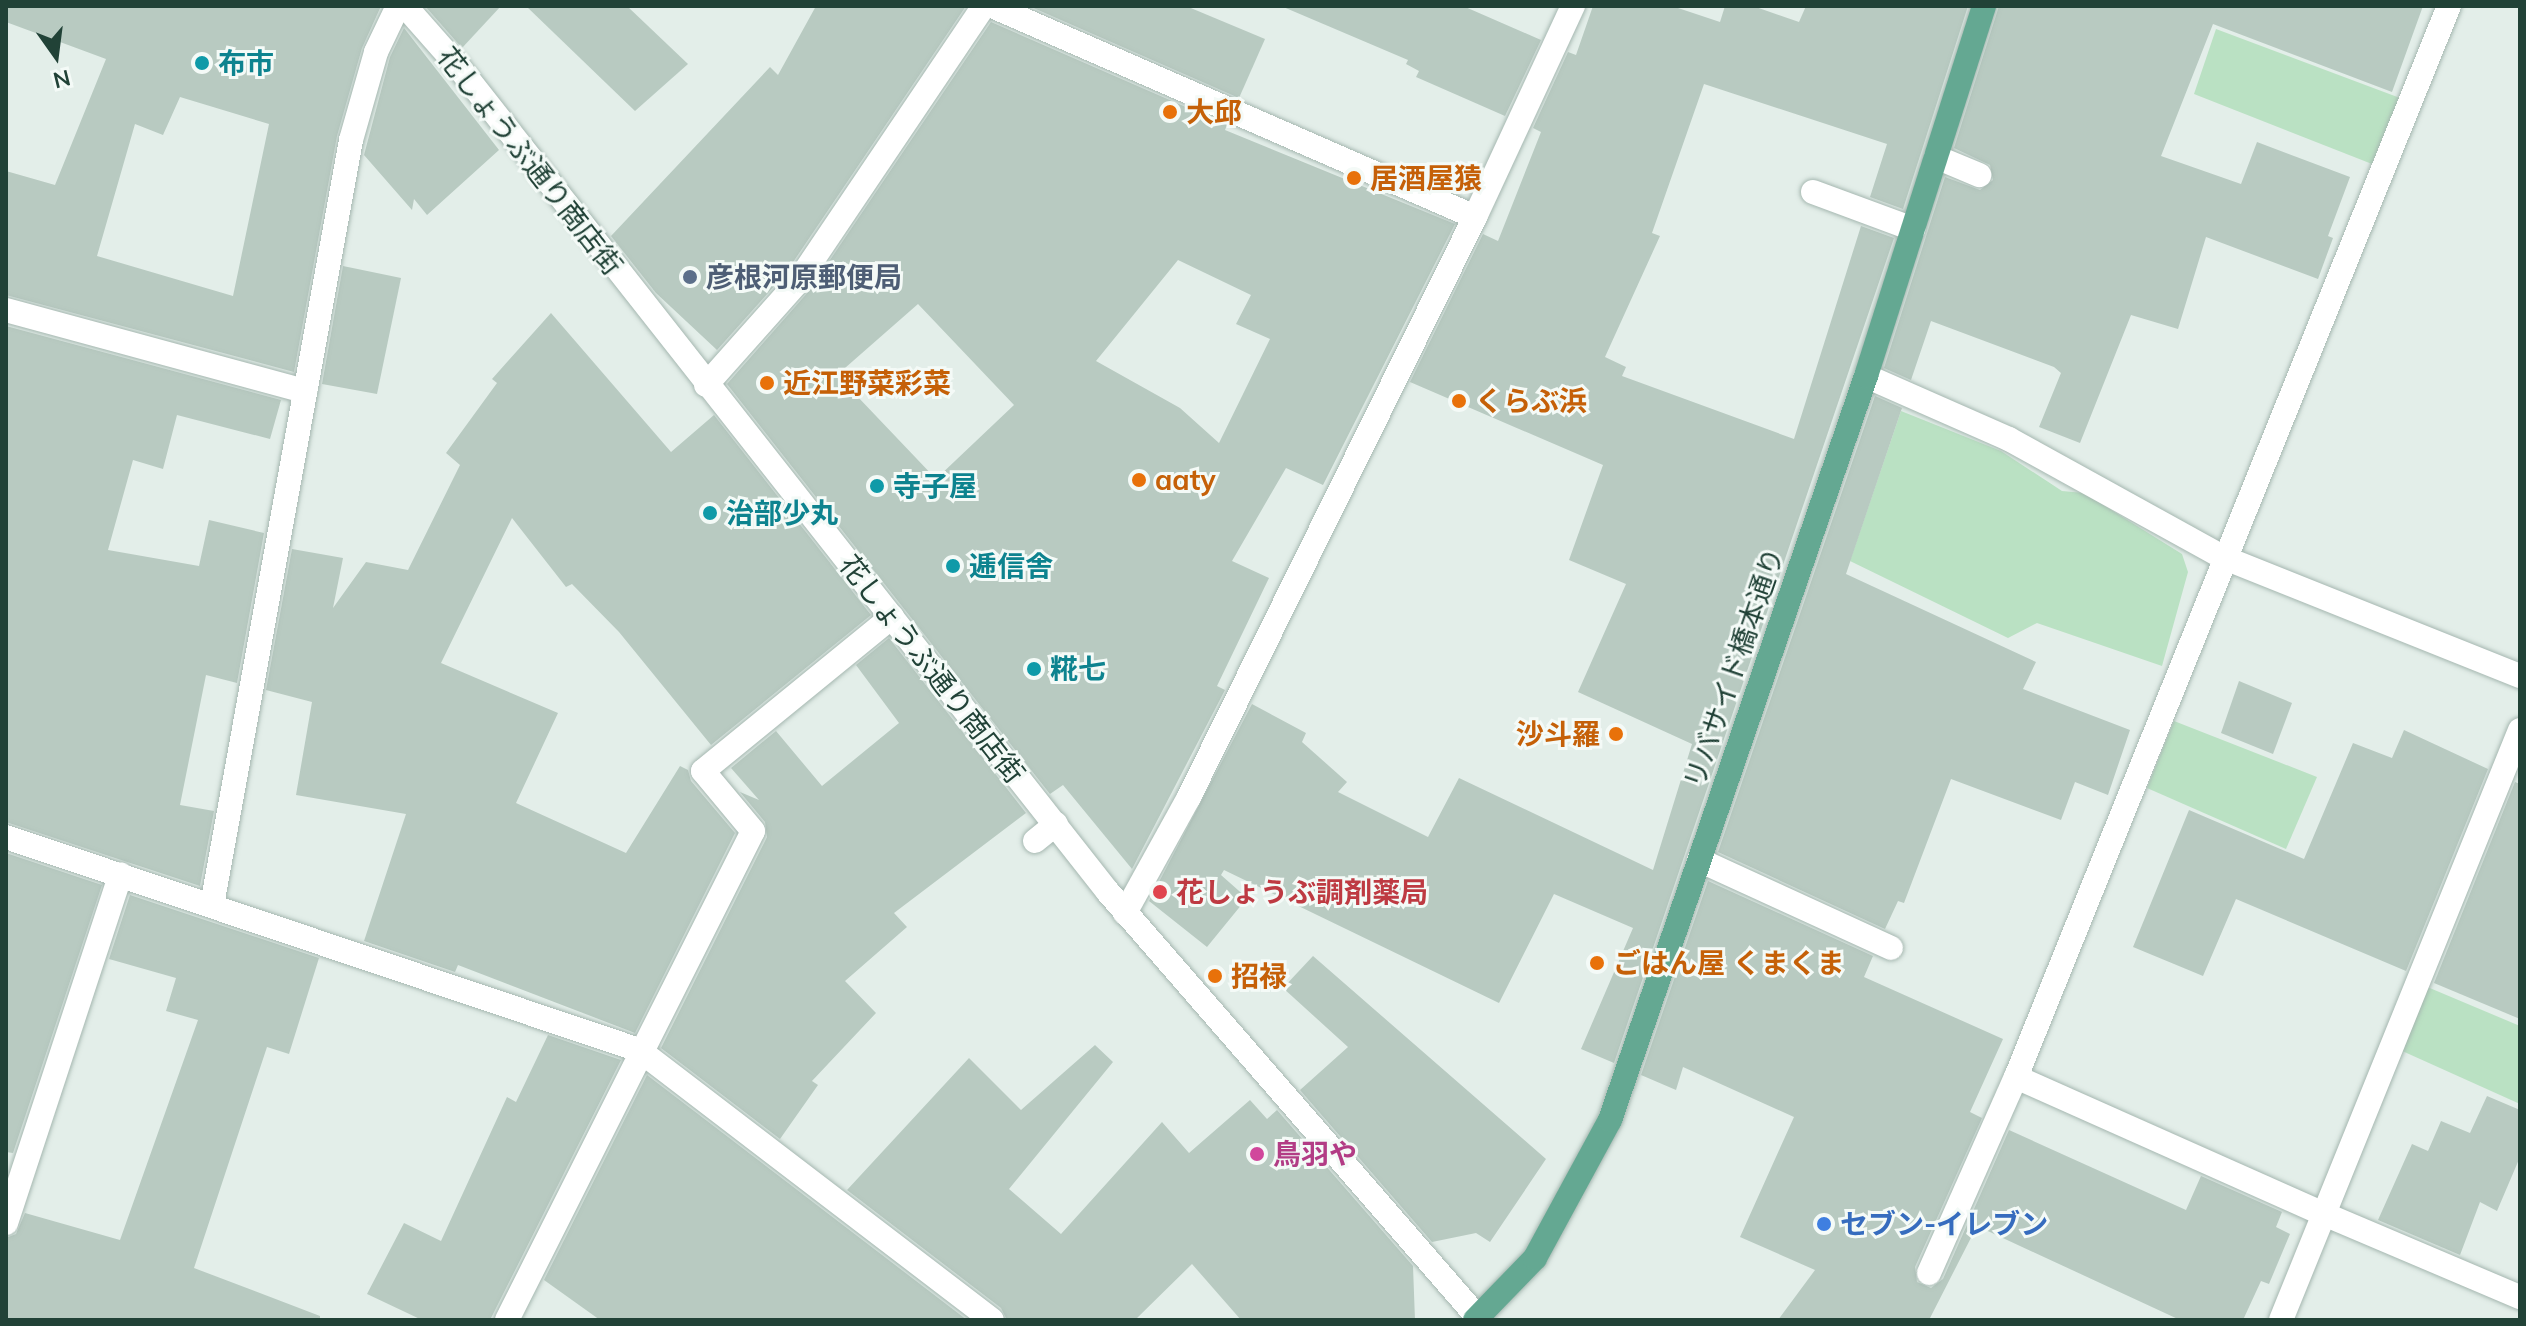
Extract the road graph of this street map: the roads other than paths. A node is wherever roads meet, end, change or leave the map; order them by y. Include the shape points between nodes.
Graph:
1 (398, 6) edge
2 (405, 6) edge
3 (984, 6) edge
4 (992, 6) edge
5 (1573, 6) edge
6 (1984, 6) edge
7 (2449, 6) edge
8 (1936, 157) junction
9 (1979, 175) dead end
10 (1813, 192) dead end
11 (1475, 217) junction
12 (1913, 229) junction
13 (6, 310) edge
14 (1866, 376) junction
15 (706, 385) junction
16 (305, 391) junction
17 (2225, 558) junction
18 (892, 617) junction
19 (2520, 676) edge
20 (2520, 730) edge
21 (1056, 824) junction
22 (6, 837) edge
23 (1035, 841) dead end
24 (1699, 860) junction
25 (121, 874) junction
26 (212, 905) junction
27 (1125, 913) junction
28 (1891, 948) dead end
29 (639, 1050) junction
30 (2016, 1077) junction
31 (2324, 1214) junction
32 (6, 1223) edge
33 (1929, 1273) dead end
34 (2520, 1297) edge
35 (512, 1318) edge
36 (1478, 1319) edge
37 (992, 1320) edge
38 (2281, 1320) edge

1 - 16 street via 361,99
2 - 15 street, 花しょうぶ通り商店街 via 556,212
3 - 15 street via 797,283
4 - 11 street
5 - 11 street via 1498,152
6 - 8 main road, リバサイド橋本通り
7 - 17 street via 2299,391
8 - 9 street
8 - 12 main road, リバサイド橋本通り
10 - 12 street
11 - 27 street via 1189,797
12 - 14 main road, リバサイド橋本通り
13 - 16 street
14 - 17 street via 2153,510
14 - 24 main road, リバサイド橋本通り
15 - 18 street, 花しょうぶ通り商店街
16 - 26 street
17 - 19 street via 2410,627
17 - 30 street via 2219,591
18 - 21 street, 花しょうぶ通り商店街
18 - 29 street via 703,771 753,831
20 - 31 street via 2353,1122
21 - 23 street
21 - 27 street, 花しょうぶ通り商店街 via 1099,900
22 - 25 street
24 - 28 street
24 - 36 main road, リバサイド橋本通り via 1610,1120 1535,1258
25 - 26 street
25 - 32 street
26 - 29 street
27 - 36 street, 花しょうぶ通り商店街
29 - 35 street
29 - 37 street via 817,1177
30 - 31 street
30 - 33 street
31 - 34 street
31 - 38 street

